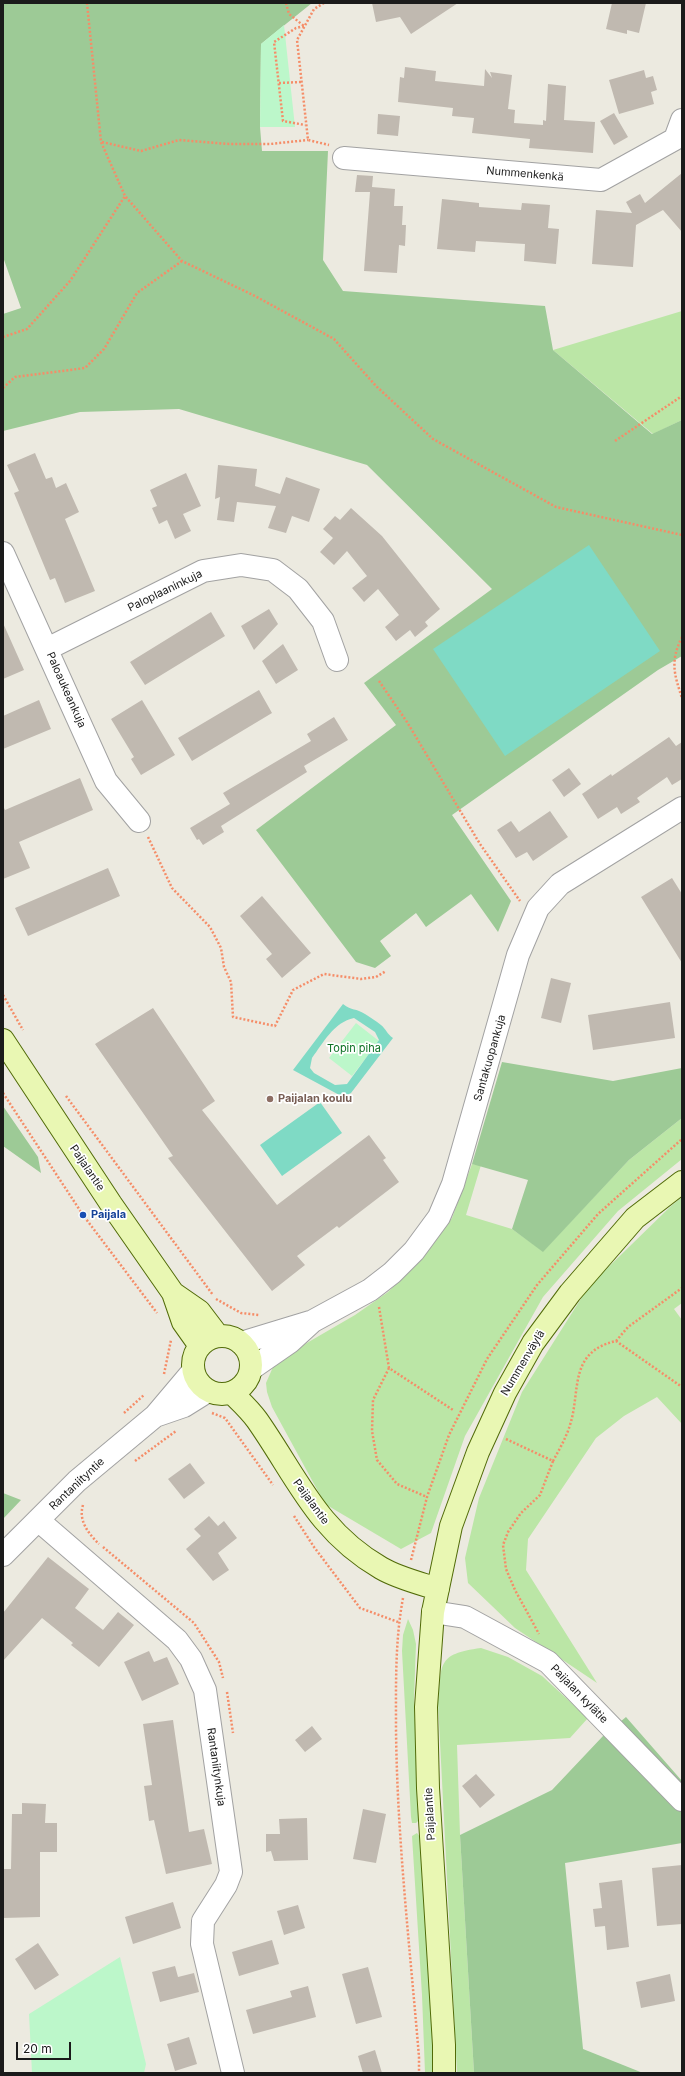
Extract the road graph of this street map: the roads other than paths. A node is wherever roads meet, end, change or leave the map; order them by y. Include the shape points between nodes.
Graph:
1 (682, 120) edge
2 (344, 158) road end
3 (3, 553) edge
4 (47, 649) junction
5 (337, 660) dead end
6 (682, 808) edge
7 (139, 821) road end
8 (3, 1040) edge
9 (682, 1182) edge
10 (313, 1321) junction
11 (209, 1341) junction
12 (241, 1343) junction
13 (193, 1371) junction
14 (243, 1381) junction
15 (208, 1391) junction
16 (154, 1416) junction
17 (38, 1520) junction
18 (3, 1555) edge
19 (438, 1589) junction
20 (433, 1612) junction
21 (682, 1800) edge
22 (233, 2073) edge
23 (444, 2073) edge

1 - 2 street, Nummenkenkä via 675,139 601,180
3 - 4 street, Paloaukeankuja
4 - 5 street, Paloplaaninkuja via 203,571 241,565 273,570 298,589 323,621
4 - 7 street, Paloaukeankuja via 106,781
6 - 10 street, Santakuopankuja via 560,884 538,908 518,955 460,1165 439,1217 414,1251 370,1290
8 - 11 street, Paijalantie via 173,1293 183,1322
9 - 19 street, Nummenväylä via 635,1218 570,1293 533,1343 505,1393 478,1452 451,1526
10 - 12 street, Santakuopankuja
10 - 14 street, Santakuopankuja
11 - 12 street via 226,1336
11 - 13 street via 193,1362
12 - 14 street via 251,1359
13 - 15 street via 201,1386
13 - 16 street, Rantaniityntie
14 - 15 street via 216,1394
14 - 19 street, Paijalantie via 256,1418 315,1511 337,1536 381,1568
15 - 16 street, Rantaniityntie via 184,1406
16 - 17 street, Rantaniityntie via 77,1481
17 - 18 street, Rantaniityntie
17 - 22 street, Rantaniitynkuja via 177,1640 191,1659 205,1690 231,1872 203,1921 202,1944
19 - 20 street, Paijalantie
20 - 21 street, Paijalan kylätie via 466,1617 548,1662
20 - 23 street, Paijalantie via 426,1707

